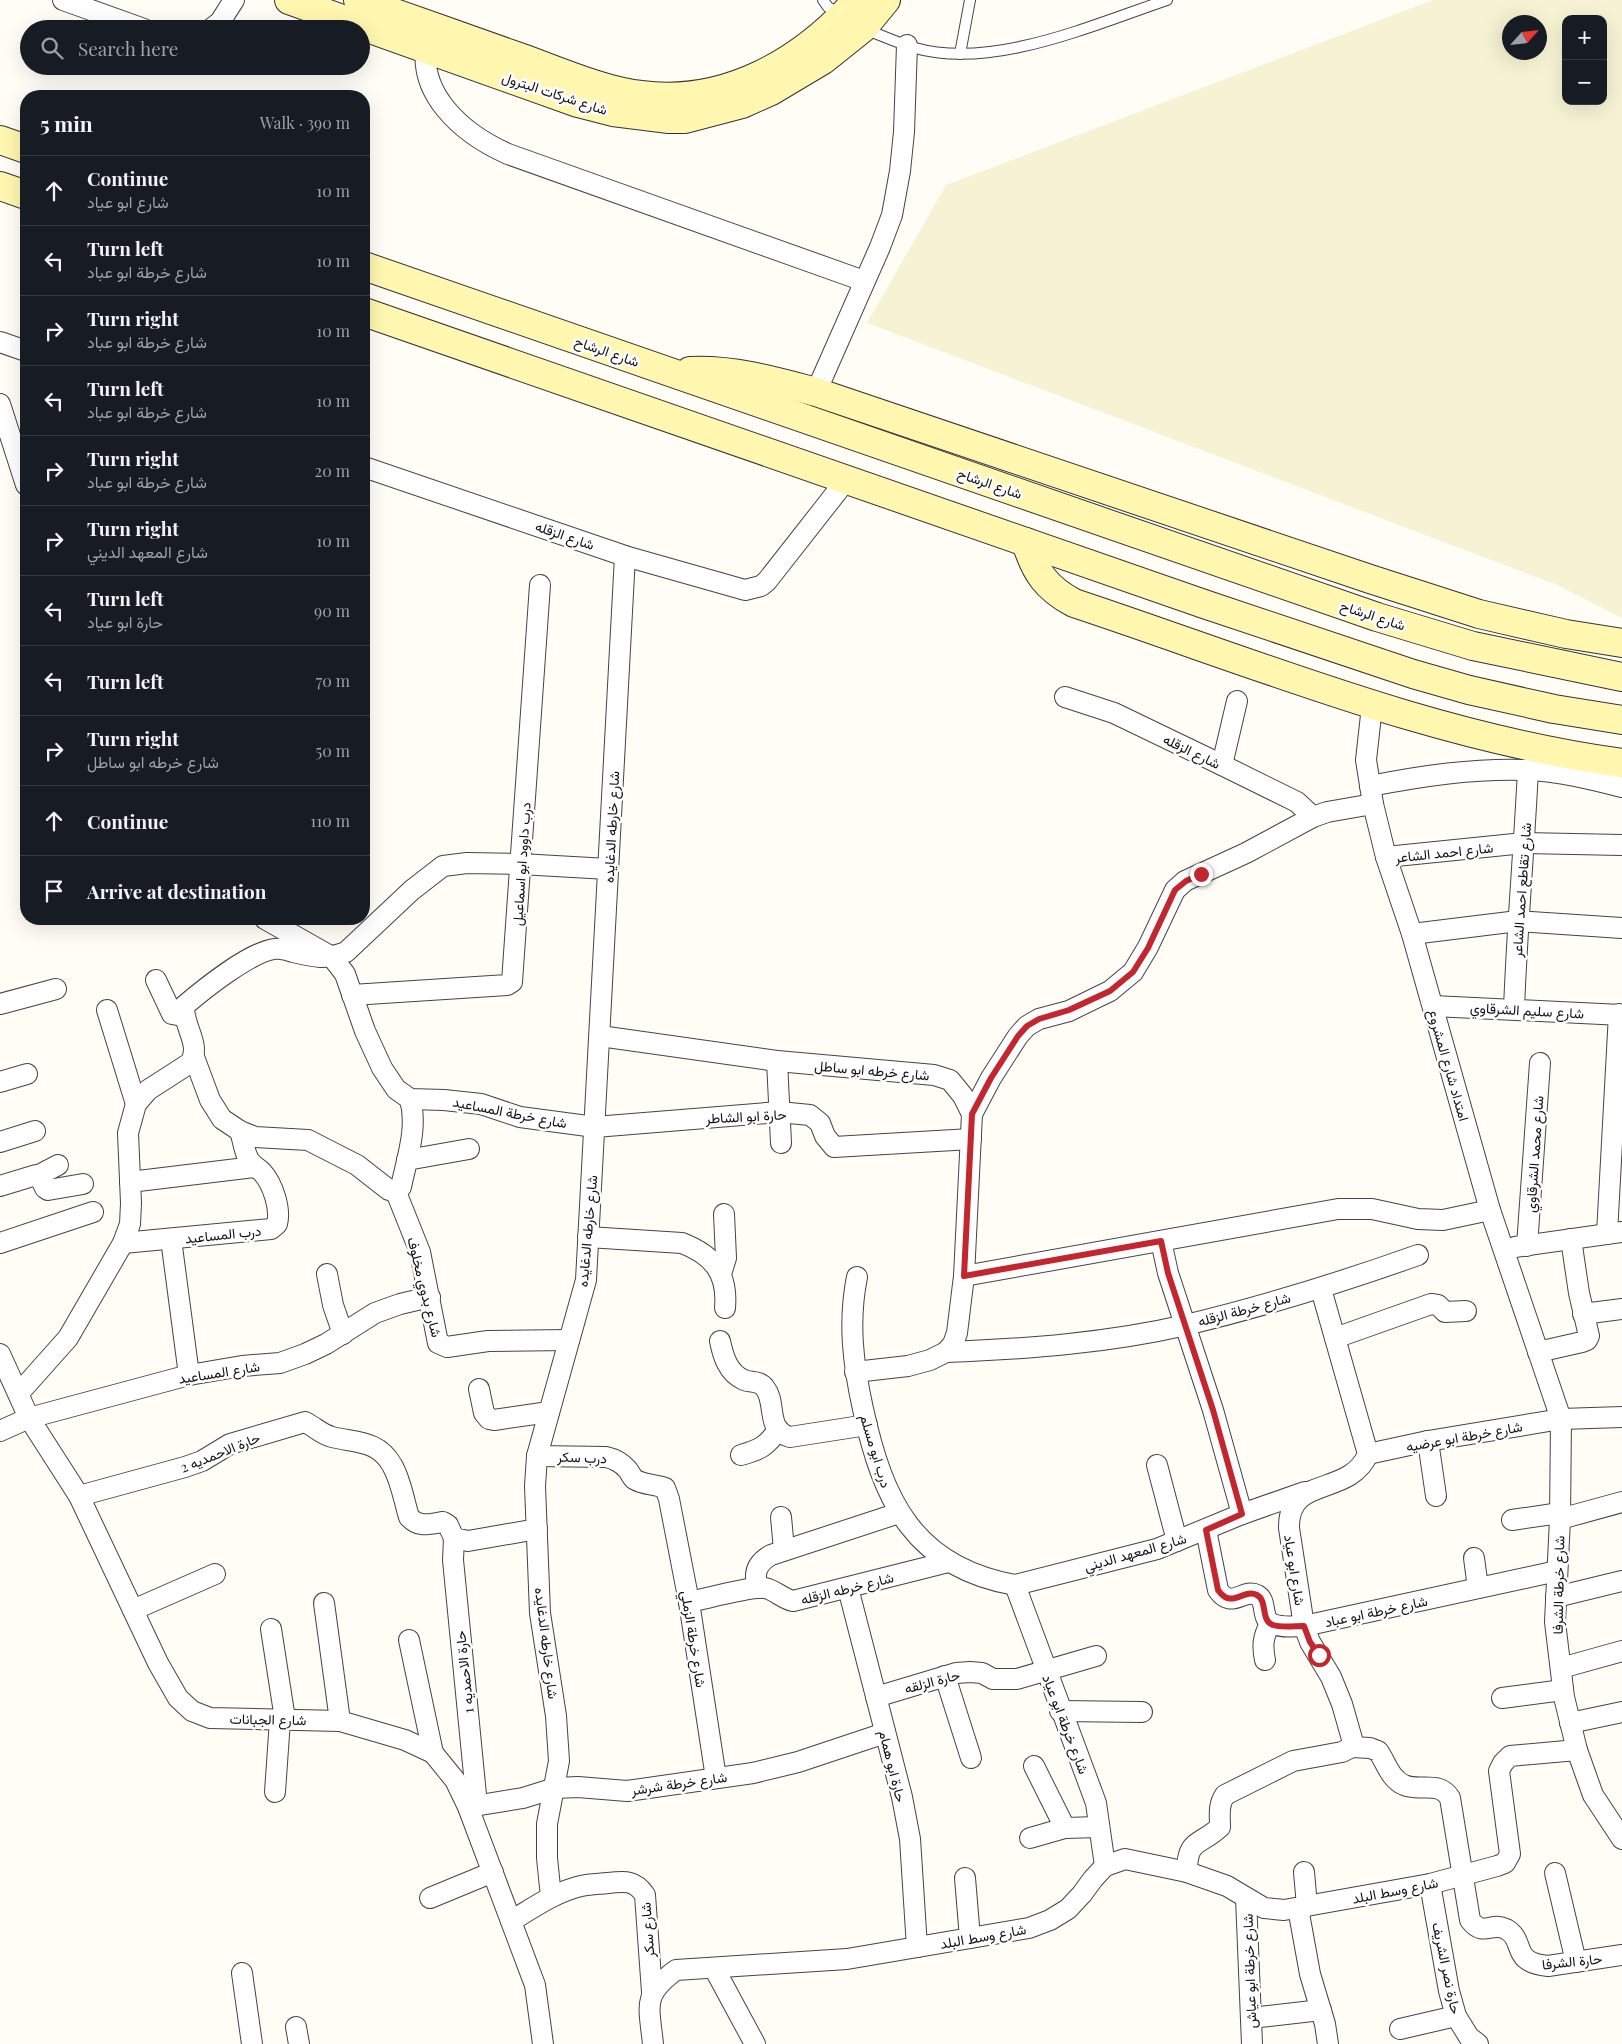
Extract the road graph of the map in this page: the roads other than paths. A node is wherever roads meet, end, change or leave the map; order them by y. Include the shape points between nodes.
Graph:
1 (63, 0) edge
2 (234, 0) edge
3 (289, 0) edge
4 (358, 0) edge
5 (886, 0) edge
6 (970, 0) edge
7 (1167, 0) edge
8 (846, 11) edge
9 (119, 20) edge
10 (221, 20) edge
11 (362, 20) edge
12 (370, 22) edge
13 (428, 38) junction
14 (907, 44) junction
15 (960, 54) junction
16 (0, 140) edge
17 (20, 147) edge
18 (0, 186) edge
19 (20, 193) edge
20 (370, 268) edge
21 (864, 281) junction
22 (370, 314) edge
23 (0, 342) edge
24 (20, 349) edge
25 (667, 372) junction
26 (816, 392) junction
27 (0, 404) edge
28 (20, 466) edge
29 (370, 468) edge
30 (847, 479) junction
31 (1026, 542) junction
32 (625, 556) junction
33 (540, 585) dead end
34 (1622, 643) edge
35 (1622, 677) edge
36 (1065, 697) dead end
37 (1237, 701) dead end
38 (1372, 706) junction
39 (1622, 720) edge
40 (1622, 762) edge
41 (1222, 764) junction
42 (1528, 770) junction
43 (1622, 787) edge
44 (1371, 795) junction
45 (1312, 817) junction
46 (1524, 844) junction
47 (1622, 844) edge
48 (1386, 858) junction
49 (520, 864) junction
50 (608, 870) junction
51 (1518, 921) junction
52 (276, 925) edge
53 (1622, 928) edge
54 (1412, 934) junction
55 (332, 957) junction
56 (156, 980) dead end
57 (56, 989) dead end
58 (352, 995) junction
59 (0, 1004) edge
60 (1433, 1006) junction
61 (1514, 1009) junction
62 (107, 1010) dead end
63 (1620, 1015) edge
64 (184, 1016) junction
65 (600, 1036) junction
66 (194, 1056) junction
67 (776, 1061) junction
68 (1540, 1063) dead end
69 (27, 1074) dead end
70 (0, 1082) edge
71 (410, 1099) junction
72 (136, 1104) junction
73 (779, 1112) junction
74 (972, 1114) junction
75 (595, 1127) junction
76 (36, 1131) dead end
77 (240, 1131) junction
78 (971, 1139) junction
79 (0, 1142) edge
80 (781, 1143) dead end
81 (469, 1149) dead end
82 (407, 1160) junction
83 (58, 1165) dead end
84 (254, 1167) junction
85 (39, 1175) junction
86 (130, 1182) junction
87 (83, 1184) dead end
88 (0, 1186) edge
89 (396, 1192) junction
90 (1490, 1210) junction
91 (93, 1212) dead end
92 (724, 1214) dead end
93 (1615, 1233) edge
94 (588, 1237) junction
95 (171, 1239) junction
96 (1571, 1239) junction
97 (1161, 1241) junction
98 (123, 1243) junction
99 (0, 1244) edge
100 (1527, 1246) junction
101 (1504, 1249) junction
102 (1418, 1255) dead end
103 (327, 1274) dead end
104 (721, 1274) junction
105 (857, 1276) dead end
106 (964, 1276) junction
107 (1321, 1289) junction
108 (430, 1297) junction
109 (725, 1308) dead end
110 (1622, 1309) edge
111 (1466, 1311) dead end
112 (1583, 1314) junction
113 (1186, 1325) junction
114 (343, 1334) junction
115 (1334, 1338) junction
116 (569, 1340) junction
117 (720, 1342) dead end
118 (946, 1352) junction
119 (1538, 1352) junction
120 (0, 1354) edge
121 (855, 1372) junction
122 (189, 1375) junction
123 (479, 1389) dead end
124 (19, 1392) junction
125 (549, 1412) junction
126 (1622, 1417) edge
127 (29, 1418) junction
128 (1561, 1419) junction
129 (867, 1425) junction
130 (778, 1429) junction
131 (0, 1431) edge
132 (1428, 1441) junction
133 (1368, 1454) junction
134 (740, 1455) dead end
135 (536, 1456) junction
136 (1157, 1465) dead end
137 (1309, 1491) junction
138 (79, 1496) junction
139 (1436, 1496) dead end
140 (670, 1500) joint
141 (1622, 1502) edge
142 (899, 1513) junction
143 (1242, 1514) junction
144 (1560, 1516) junction
145 (780, 1517) dead end
146 (1512, 1520) dead end
147 (537, 1529) junction
148 (1206, 1530) junction
149 (454, 1538) junction
150 (1176, 1541) junction
151 (784, 1550) junction
152 (1474, 1558) dead end
153 (948, 1562) junction
154 (1557, 1571) junction
155 (215, 1574) dead end
156 (1622, 1581) edge
157 (1015, 1585) junction
158 (758, 1588) junction
159 (848, 1588) junction
160 (1478, 1588) junction
161 (1556, 1598) junction
162 (689, 1602) junction
163 (324, 1603) dead end
164 (133, 1610) junction
165 (1270, 1624) junction
166 (1304, 1626) junction
167 (272, 1630) dead end
168 (408, 1640) dead end
169 (1622, 1651) edge
170 (1096, 1656) dead end
171 (1265, 1660) dead end
172 (1561, 1668) junction
173 (1045, 1670) junction
174 (945, 1676) junction
175 (1563, 1690) junction
176 (876, 1697) junction
177 (1502, 1698) dead end
178 (1060, 1710) junction
179 (1142, 1712) dead end
180 (1622, 1712) edge
181 (282, 1720) junction
182 (340, 1721) junction
183 (1570, 1723) junction
184 (885, 1733) junction
185 (1352, 1747) junction
186 (1577, 1750) junction
187 (433, 1753) junction
188 (971, 1758) dead end
189 (1034, 1766) dead end
190 (716, 1778) junction
191 (555, 1788) junction
192 (275, 1792) dead end
193 (473, 1806) junction
194 (1099, 1827) junction
195 (1065, 1828) junction
196 (1030, 1838) dead end
197 (1622, 1839) edge
198 (1105, 1866) junction
199 (493, 1872) junction
200 (1186, 1872) junction
201 (1304, 1872) dead end
202 (1555, 1873) dead end
203 (1463, 1876) junction
204 (964, 1878) dead end
205 (1430, 1884) junction
206 (551, 1897) junction
207 (430, 1898) dead end
208 (1246, 1898) junction
209 (1302, 1907) junction
210 (1514, 1918) dead end
211 (511, 1921) junction
212 (970, 1938) junction
213 (917, 1947) junction
214 (1622, 1955) edge
215 (1530, 1962) junction
216 (1576, 1962) junction
217 (714, 1968) junction
218 (242, 1973) dead end
219 (652, 1992) junction
220 (1321, 2010) junction
221 (1456, 2016) junction
222 (1251, 2018) junction
223 (1400, 2029) dead end
224 (252, 2044) edge
225 (543, 2044) edge
226 (653, 2044) edge
227 (756, 2044) edge
228 (1252, 2044) edge
229 (1328, 2044) edge
230 (1478, 2044) edge

1 - 9 street
2 - 10 street
3 - 11 main road, شارع شركات البترول
4 - 13 main road, شارع شركات البترول
5 - 8 main road, شارع شركات البترول
6 - 15 lane
7 - 15 lane via 1005,51
8 - 13 main road, شارع شركات البترول via 823,60 742,104 685,119 613,112 578,103
8 - 14 lane
12 - 13 main road, شارع شركات البترول
13 - 21 street via 428,72 434,93 448,113 486,144
14 - 15 lane
14 - 21 street via 900,171 892,215
16 - 17 main road
18 - 19 main road
20 - 25 main road, شارع الرشاح
21 - 26 street
22 - 30 main road
23 - 24 street
25 - 26 main road via 720,371 782,382
25 - 35 main road, شارع الرشاح via 1377,617 1473,646
26 - 34 main road via 1479,614
27 - 28 street
29 - 32 street, شارع الزقله
30 - 31 main road
30 - 32 street, شارع الزقله via 761,586 745,590
31 - 38 main road via 1037,572 1060,595 1074,603
31 - 39 main road via 1413,674 1554,709
32 - 50 street, شارع خارطه الدغايده
33 - 49 street, درب داوود ابو اسماعيل
36 - 41 street, شارع الزقله via 1114,713
37 - 41 street
38 - 40 main road via 1452,729 1585,758
38 - 44 street, امتداد شارع المشروع via 1366,760
41 - 45 street, شارع الزقله via 1297,802
42 - 43 street
42 - 44 street via 1446,772
42 - 46 street, شارع تقاطع احمد الشاعر
44 - 45 street
44 - 48 street, امتداد شارع المشروع
45 - 74 street via 1186,881 1175,890 1133,972 1110,991 1027,1026 991,1078
46 - 47 street, شارع احمد الشاعر
46 - 48 street, شارع احمد الشاعر
46 - 51 street, شارع تقاطع احمد الشاعر
48 - 54 street, امتداد شارع المشروع
49 - 50 street
49 - 55 street via 443,866 412,890 346,952
49 - 58 street, درب داوود ابو اسماعيل via 512,982 507,985
50 - 65 street, شارع خارطه الدغايده
51 - 53 street
51 - 54 street
51 - 61 street, شارع تقاطع احمد الشاعر
52 - 55 street
54 - 60 street, امتداد شارع المشروع
55 - 58 street via 345,974
55 - 64 street via 275,949 259,954 195,996 184,1006
56 - 64 street via 172,1014
57 - 59 street
58 - 71 street via 382,1068 396,1090
60 - 61 street, شارع سليم الشرقاوي
60 - 90 street, امتداد شارع المشروع
61 - 63 street, شارع سليم الشرقاوي
62 - 72 street
63 - 93 street
64 - 66 street via 196,1050
65 - 67 street, شارع خرطه ابو ساطل
65 - 75 street, شارع خارطه الدغايده
66 - 72 street via 190,1063 148,1090
66 - 77 street via 210,1100 222,1119
67 - 73 street
67 - 74 street, شارع خرطه ابو ساطل via 934,1075 950,1080
68 - 100 street, شارع محمد الشرقاوي
69 - 70 street
71 - 75 street, شارع خرطة المساعيد via 481,1104 520,1117
71 - 82 street via 414,1125
72 - 86 street via 128,1133
73 - 75 street, حارة ابو الشاطر
73 - 78 street, حارة ابو الشاطر via 810,1115 820,1123 834,1147
73 - 80 street
74 - 78 street
75 - 94 street, شارع خارطه الدغايده
76 - 79 street
77 - 84 street, درب المساعيد
77 - 89 street via 255,1137 308,1140 357,1164
78 - 106 street
81 - 82 street
82 - 89 street via 401,1186
83 - 85 street
84 - 86 street
84 - 95 street, درب المساعيد via 261,1171 274,1192 277,1224 271,1229
85 - 87 street via 48,1190
85 - 88 street
86 - 98 street via 130,1224
89 - 108 street, شارع بدوي مخلوف via 420,1252
90 - 97 street via 1443,1220 1418,1219 1372,1208 1338,1209
90 - 101 street, امتداد شارع المشروع
91 - 99 street
92 - 104 street via 726,1258
93 - 96 street
94 - 104 street via 682,1243 700,1252
94 - 116 street, شارع خارطه الدغايده via 586,1280
95 - 98 street, درب المساعيد
95 - 122 street
96 - 100 street
96 - 112 street
97 - 106 street
97 - 113 street
98 - 124 street via 68,1338
100 - 101 street
101 - 119 street, امتداد شارع المشروع
102 - 107 street, شارع خرطة الزقله
103 - 114 street
104 - 109 street via 727,1290
105 - 121 street, درب ابو مسلم via 852,1322
106 - 118 street via 957,1333
107 - 113 street, شارع خرطة الزقله
107 - 115 street
108 - 114 street, شارع المساعيد via 375,1313
108 - 116 street, شارع بدوي مخلوف via 436,1337 442,1346 488,1341
110 - 112 street
111 - 115 street via 1445,1312 1438,1305 1431,1304
112 - 119 street via 1589,1336 1587,1340
113 - 118 street, شارع خرطة الزقله via 1106,1340 1014,1350
113 - 143 street
114 - 122 street, شارع المساعيد via 280,1363
115 - 133 street
116 - 125 street, شارع خارطه الدغايده
117 - 130 street via 722,1354 736,1375 764,1386 769,1394 772,1420
118 - 121 street via 908,1366
119 - 128 street, امتداد شارع المشروع
120 - 124 street, شارع الجبانات
121 - 129 street, درب ابو مسلم
122 - 127 street, شارع المساعيد
123 - 125 street via 484,1413 489,1419
124 - 127 street, شارع الجبانات
125 - 135 street, شارع خارطه الدغايده
126 - 128 street, شارع خرطة ابو عرضيه
127 - 131 street, شارع المساعيد
127 - 138 street, شارع الجبانات
128 - 132 street, شارع خرطة ابو عرضيه
128 - 144 street, شارع خرطة الشرفا
129 - 130 street via 790,1437
129 - 142 street, درب ابو مسلم via 884,1485
130 - 134 street via 762,1448
132 - 133 street, شارع خرطة ابو عرضيه
132 - 139 street
133 - 137 street via 1356,1472 1335,1484
135 - 140 street, درب سكر via 616,1459 627,1468 632,1478 665,1488
135 - 147 street, شارع خارطه الدغايده
136 - 150 street
137 - 143 street, شارع المعهد الديني
137 - 166 street, شارع ابو عياد via 1294,1504 1289,1517
138 - 149 street, حارة الاحمديه 2 via 185,1467 230,1444 306,1422 332,1437 378,1448 393,1466 409,1517 421,1525 443,1522
138 - 164 street, شارع الجبانات
140 - 162 street, شارع خرطة الزملي
141 - 144 street
142 - 151 street
142 - 153 street, درب ابو مسلم via 913,1532
143 - 148 street, شارع المعهد الديني
144 - 146 street
144 - 154 street, شارع خرطة الشرفا
145 - 151 street
147 - 149 street via 468,1541
147 - 191 street, شارع خارطه الدغايده via 540,1613 559,1761
148 - 150 street, شارع المعهد الديني
148 - 165 street via 1222,1596 1229,1599 1252,1594 1258,1596
149 - 193 street, حارة الاحمديه 1 via 452,1560
150 - 157 street, شارع المعهد الديني
151 - 158 street via 762,1560 756,1568
152 - 160 street
153 - 157 street, درب ابو مسلم via 992,1581
153 - 159 street, شارع خرطه الزقله
154 - 160 street, شارع خرطة ابو عباد
154 - 161 street, شارع خرطة الشرفا
155 - 164 street
156 - 161 street
157 - 173 street, شارع خرطة ابو عياد
158 - 159 street, شارع خرطه الزقله via 773,1590 793,1601
158 - 162 street
159 - 176 street, حارة ابو همام
160 - 166 street, شارع خرطة ابو عباد
161 - 172 street, شارع خرطة الشرفا via 1555,1622
162 - 190 street, شارع خرطة الزملي
163 - 182 street
164 - 181 street, شارع الجبانات via 178,1698 192,1711 210,1718
165 - 166 street, شارع خرطة ابو عباد
165 - 171 street via 1263,1638
166 - 185 street, شارع ابو عياد via 1342,1704
167 - 181 street
168 - 187 street
169 - 172 street
170 - 173 street, حارة الزلقه
172 - 175 street, شارع خرطة الشرفا
173 - 174 street, حارة الزلقه via 1004,1680 970,1672
173 - 178 street, شارع خرطة ابو عياد
174 - 176 street, حارة الزلقه
174 - 188 street
175 - 177 street
175 - 183 street, شارع خرطة الشرفا
176 - 184 street, حارة ابو همام
178 - 179 street
178 - 194 street, شارع خرطة ابو عياد via 1096,1803
180 - 183 street
181 - 182 street, شارع الجبانات
181 - 192 street
182 - 187 street, شارع الجبانات via 405,1740
183 - 186 street, شارع خرطة الشرفا
184 - 190 street, شارع خرطة شرشر via 798,1762
184 - 213 street, حارة ابو همام via 910,1839
185 - 200 street via 1342,1752 1293,1761 1225,1795 1219,1809 1220,1827 1191,1848
185 - 203 street via 1378,1750 1392,1774 1405,1786 1438,1788 1447,1792
186 - 197 street, شارع خرطة الشرفا via 1592,1795
186 - 203 street, شارع وسط البلد via 1510,1756 1503,1762 1499,1771 1510,1854 1505,1863
187 - 193 street, شارع الجبانات
189 - 195 street
190 - 191 street, شارع خرطة شرشر via 627,1791
191 - 193 street, شارع خرطة شرشر via 523,1798
191 - 206 street, شارع خارطه الدغايده via 547,1824
193 - 199 street, شارع الجبانات
194 - 195 street
194 - 198 street, شارع خرطة ابو عياد
195 - 196 street
198 - 200 street, شارع وسط البلد via 1125,1859
198 - 212 street, شارع وسط البلد via 1068,1909 1050,1920 1029,1928
199 - 207 street
199 - 211 street, شارع الجبانات
200 - 208 street, شارع وسط البلد via 1227,1886
201 - 209 street
202 - 216 street
203 - 205 street, شارع وسط البلد
203 - 215 street, حارة الشرفا via 1470,1920 1475,1927 1481,1930 1504,1928 1512,1934 1522,1956
204 - 212 street
205 - 209 street, شارع وسط البلد
205 - 221 street, حارة نصر الشريف
206 - 211 street, شارع سكر
206 - 219 street, شارع سكر via 581,1886 614,1882 632,1882 640,1887 645,1895
208 - 209 street, شارع وسط البلد via 1264,1908 1284,1910
208 - 222 street, شارع خرطة ابو عياش
209 - 220 street via 1310,1974
210 - 215 street
211 - 225 street, شارع الجبانات via 535,1986
212 - 213 street, شارع وسط البلد
213 - 217 street, شارع وسط البلد via 847,1959
214 - 216 street, حارة الشرفا
215 - 216 street, حارة الشرفا via 1548,1966
217 - 219 street, شارع وسط البلد via 676,1970
217 - 227 street
218 - 224 street
219 - 226 street via 649,2010
220 - 222 street
220 - 229 street
221 - 223 street
221 - 230 street, حارة نصر الشريف via 1469,2037
222 - 228 street, شارع خرطة ابو عياش

